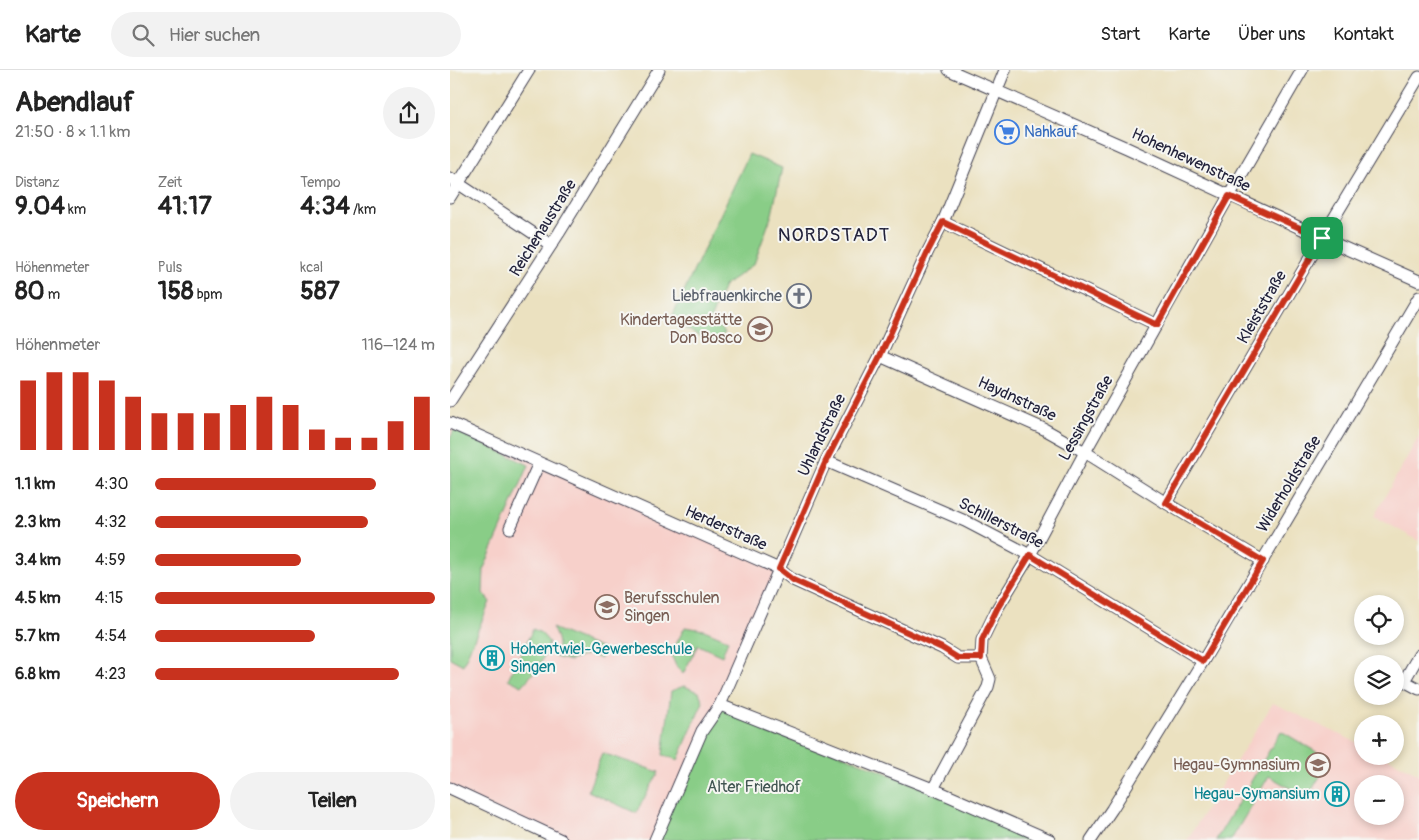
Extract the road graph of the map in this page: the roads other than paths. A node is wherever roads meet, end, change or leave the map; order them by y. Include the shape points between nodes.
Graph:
1 (529, 70) edge
2 (659, 70) edge
3 (949, 70) edge
4 (1005, 70) edge
5 (1302, 70) edge
6 (1419, 77) edge
7 (996, 90) junction
8 (454, 181) edge
9 (1229, 196) junction
10 (450, 197) edge
11 (943, 222) junction
12 (1322, 238) junction
13 (551, 245) junction
14 (1419, 281) edge
15 (1419, 297) edge
16 (1157, 325) junction
17 (880, 356) junction
18 (450, 401) edge
19 (450, 423) edge
20 (1085, 452) junction
21 (826, 461) junction
22 (539, 463) junction
23 (1166, 503) junction
24 (510, 528) dead end
25 (1030, 555) junction
26 (1263, 561) junction
27 (779, 569) junction
28 (1419, 655) edge
29 (981, 658) junction
30 (1203, 661) junction
31 (1419, 689) edge
32 (720, 705) junction
33 (450, 788) edge
34 (933, 789) junction
35 (561, 840) edge
36 (655, 840) edge
37 (1050, 840) edge
38 (1091, 840) edge

1 - 8 street
2 - 13 street, Reichenaustraße
3 - 7 street, Hohenhewenstraße
4 - 7 street, Uhlandstraße
5 - 9 street, Lessingstraße
6 - 12 street, Kleiststraße
7 - 9 street, Hohenhewenstraße
7 - 11 street, Uhlandstraße
8 - 10 street
8 - 13 street
9 - 12 street, Hohenhewenstraße
9 - 16 street, Lessingstraße
11 - 16 street
11 - 17 street, Uhlandstraße
12 - 14 street, Hohenhewenstraße
12 - 23 street, Kleiststraße
13 - 18 street, Reichenaustraße
15 - 26 street, Widerholdstraße
16 - 20 street, Lessingstraße
17 - 20 street, Haydnstraße via 1044,429
17 - 21 street, Uhlandstraße
19 - 22 street, Herderstraße
20 - 23 street, Haydnstraße
20 - 25 street, Lessingstraße
21 - 25 street, Schillerstraße via 965,521
21 - 27 street, Uhlandstraße
22 - 24 street
22 - 27 street, Herderstraße
23 - 26 street, Haydnstraße
25 - 29 street, Lessingstraße via 982,640
25 - 30 street, Schillerstraße
26 - 30 street, Widerholdstraße
27 - 29 street, Herderstraße via 793,580 958,658
27 - 32 street, Uhlandstraße
28 - 31 street via 1404,681
29 - 34 street, Lessingstraße via 990,679 988,687
30 - 38 street, Widerholdstraße
32 - 34 street
32 - 36 street, Uhlandstraße via 702,731
33 - 35 street
34 - 37 street

